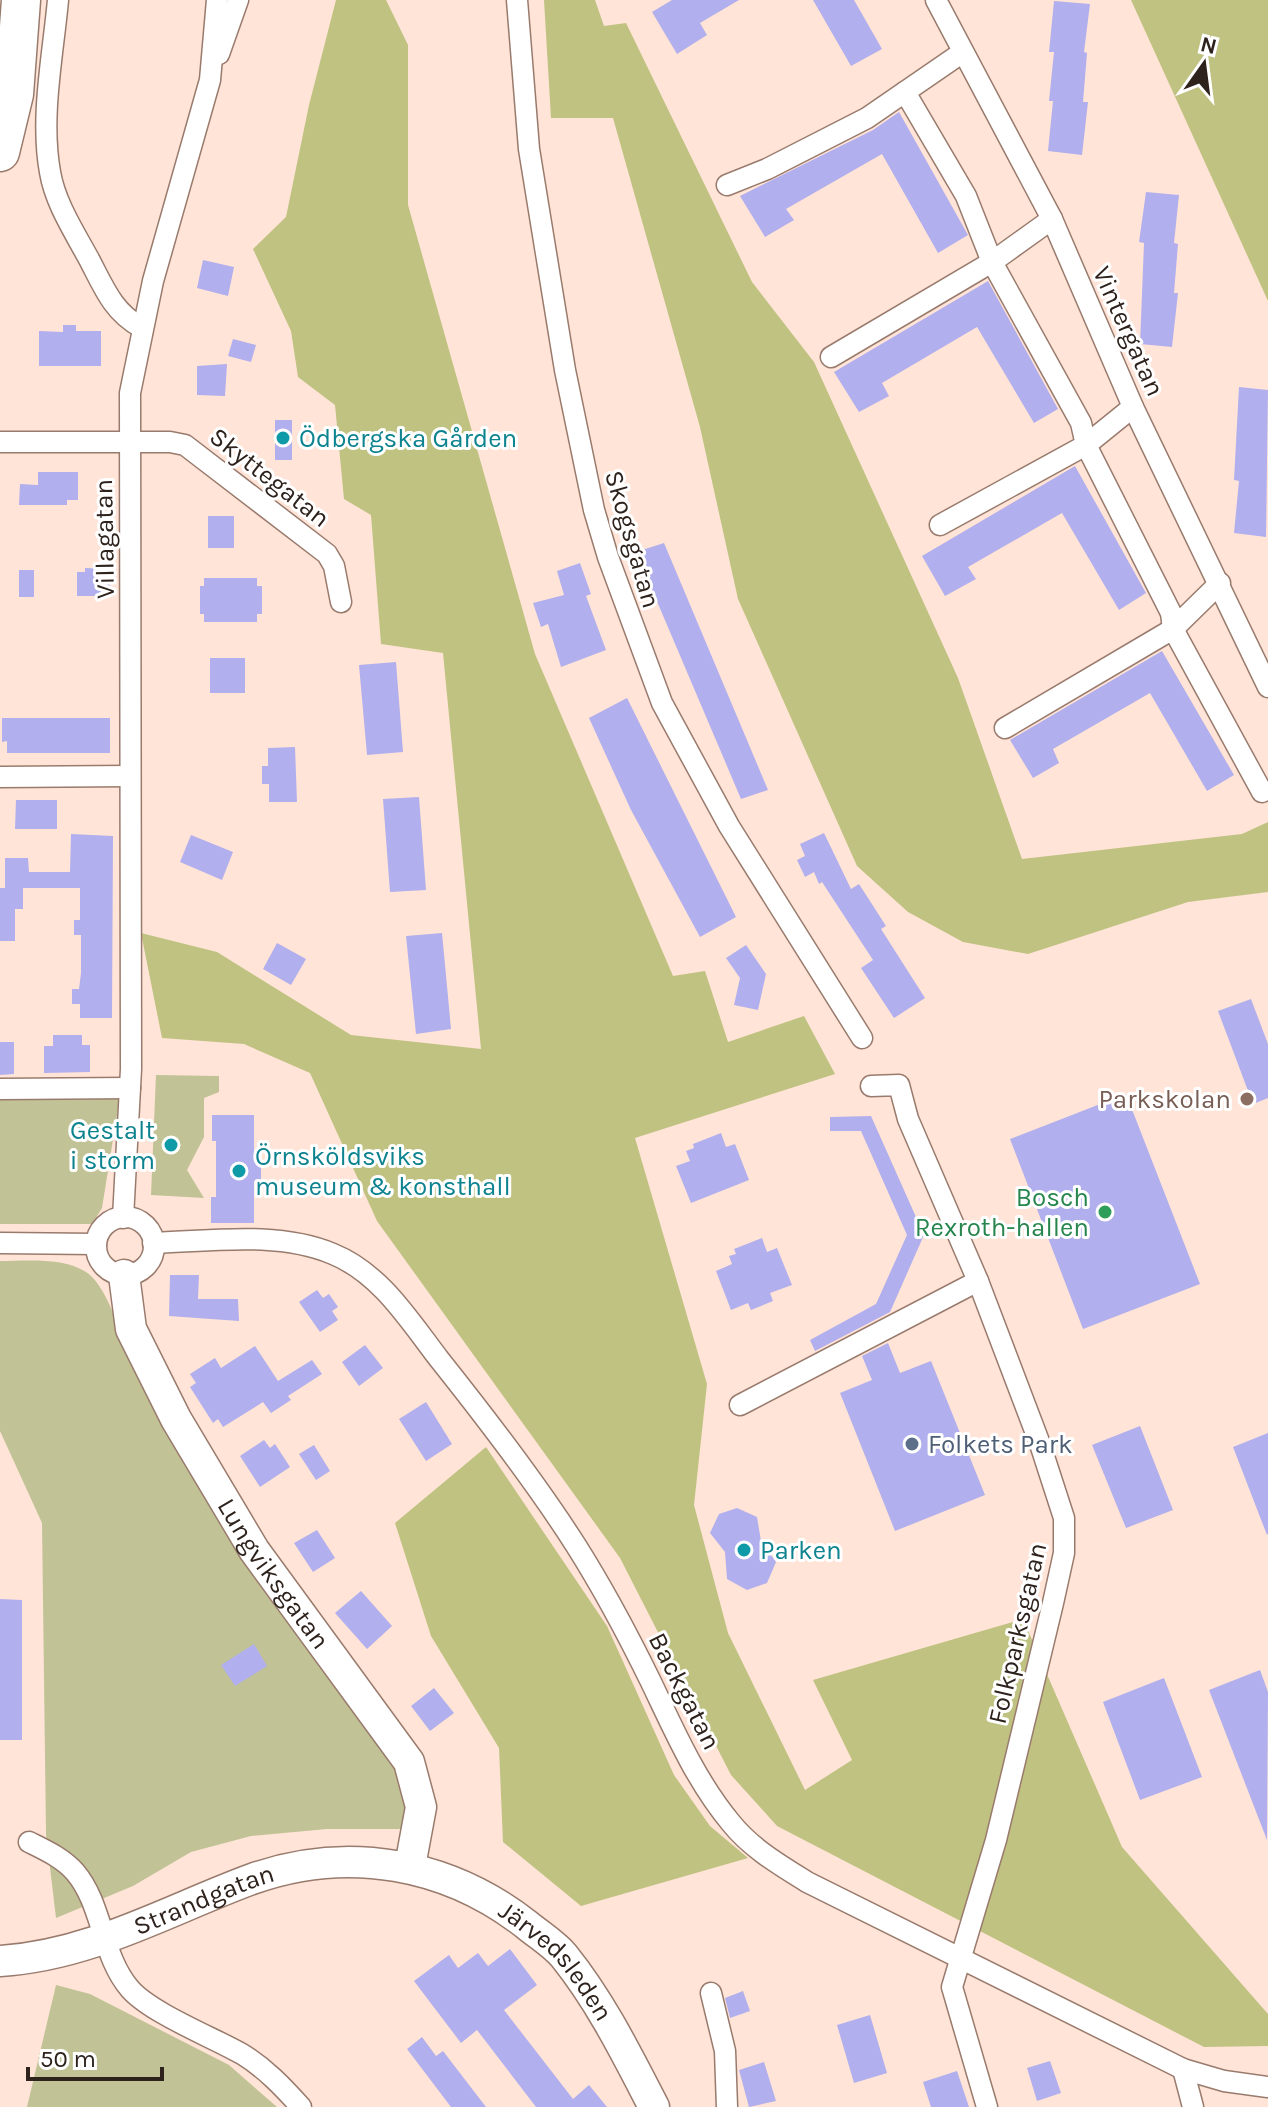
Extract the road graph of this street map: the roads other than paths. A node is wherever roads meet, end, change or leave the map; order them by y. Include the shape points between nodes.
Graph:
1 (21, 0) edge
2 (58, 0) edge
3 (217, 0) edge
4 (238, 0) edge
5 (517, 0) edge
6 (936, 0) edge
7 (963, 52) junction
8 (210, 80) junction
9 (905, 92) junction
10 (0, 152) edge
11 (727, 185) dead end
12 (1052, 219) junction
13 (992, 262) junction
14 (141, 327) junction
15 (831, 357) dead end
16 (1133, 407) junction
17 (0, 442) edge
18 (130, 443) junction
19 (1086, 445) junction
20 (940, 525) dead end
21 (1220, 583) junction
22 (341, 602) dead end
23 (1173, 629) junction
24 (1268, 687) edge
25 (1005, 728) dead end
26 (130, 776) junction
27 (0, 777) edge
28 (1262, 792) dead end
29 (862, 1038) dead end
30 (871, 1086) dead end
31 (130, 1088) junction
32 (0, 1089) edge
33 (123, 1218) junction
34 (0, 1243) edge
35 (153, 1243) junction
36 (96, 1244) junction
37 (124, 1275) junction
38 (978, 1281) junction
39 (740, 1405) dead end
40 (29, 1842) dead end
41 (410, 1866) junction
42 (103, 1942) junction
43 (962, 1957) junction
44 (0, 1961) edge
45 (711, 1993) dead end
46 (1183, 2069) junction
47 (1268, 2087) edge
48 (301, 2107) edge
49 (654, 2107) edge
50 (727, 2107) edge
51 (987, 2107) edge
52 (1193, 2107) edge

1 - 10 highway via 14,94
2 - 14 street via 47,135 50,173 106,293 123,318
3 - 8 street, Villagatan
4 - 8 street
5 - 29 street, Skogsgatan via 529,149 565,370 612,571 662,703 729,826
6 - 7 street, Vintergatan
7 - 9 street
7 - 12 street, Vintergatan
8 - 14 street, Villagatan
9 - 11 street via 867,118
9 - 13 street via 966,196
12 - 13 street
12 - 16 street, Vintergatan
13 - 15 street
13 - 19 street via 1081,423
14 - 18 street, Villagatan via 130,393
16 - 19 street
16 - 21 street, Vintergatan
17 - 18 street, Skyttegatan
18 - 22 street, Skyttegatan via 170,442 195,451 327,554
18 - 26 street, Villagatan
19 - 20 street
19 - 23 street via 1171,613
21 - 23 street
21 - 24 street, Vintergatan
23 - 25 street
23 - 28 street
26 - 27 street
26 - 31 street, Villagatan
30 - 38 street, Folkparksgatan via 899,1085 908,1119
31 - 32 street
31 - 33 street, Villagatan
33 - 35 street via 146,1227
33 - 36 street via 107,1223
34 - 36 street
35 - 37 street via 149,1262
35 - 43 street, Backgatan via 301,1245 360,1268 399,1307 483,1414 574,1543 631,1642 690,1763 730,1823 756,1848 807,1882
36 - 37 street via 100,1262
37 - 41 main road, Lungviksgatan via 131,1329 176,1419 254,1550 409,1762 421,1807
38 - 39 street
38 - 43 street, Folkparksgatan via 1050,1469 1066,1537 996,1840
40 - 42 street via 76,1873
41 - 42 main road, Strandgatan via 363,1862 290,1869
41 - 49 main road, Järvedsleden via 462,1883 562,1954 604,2013
42 - 44 main road, Strandgatan
42 - 48 street via 138,1996 244,2055
43 - 46 street, Backgatan
43 - 51 street, Folkparksgatan via 952,1987
45 - 50 street via 725,2051
46 - 47 street, Backgatan
46 - 52 street

